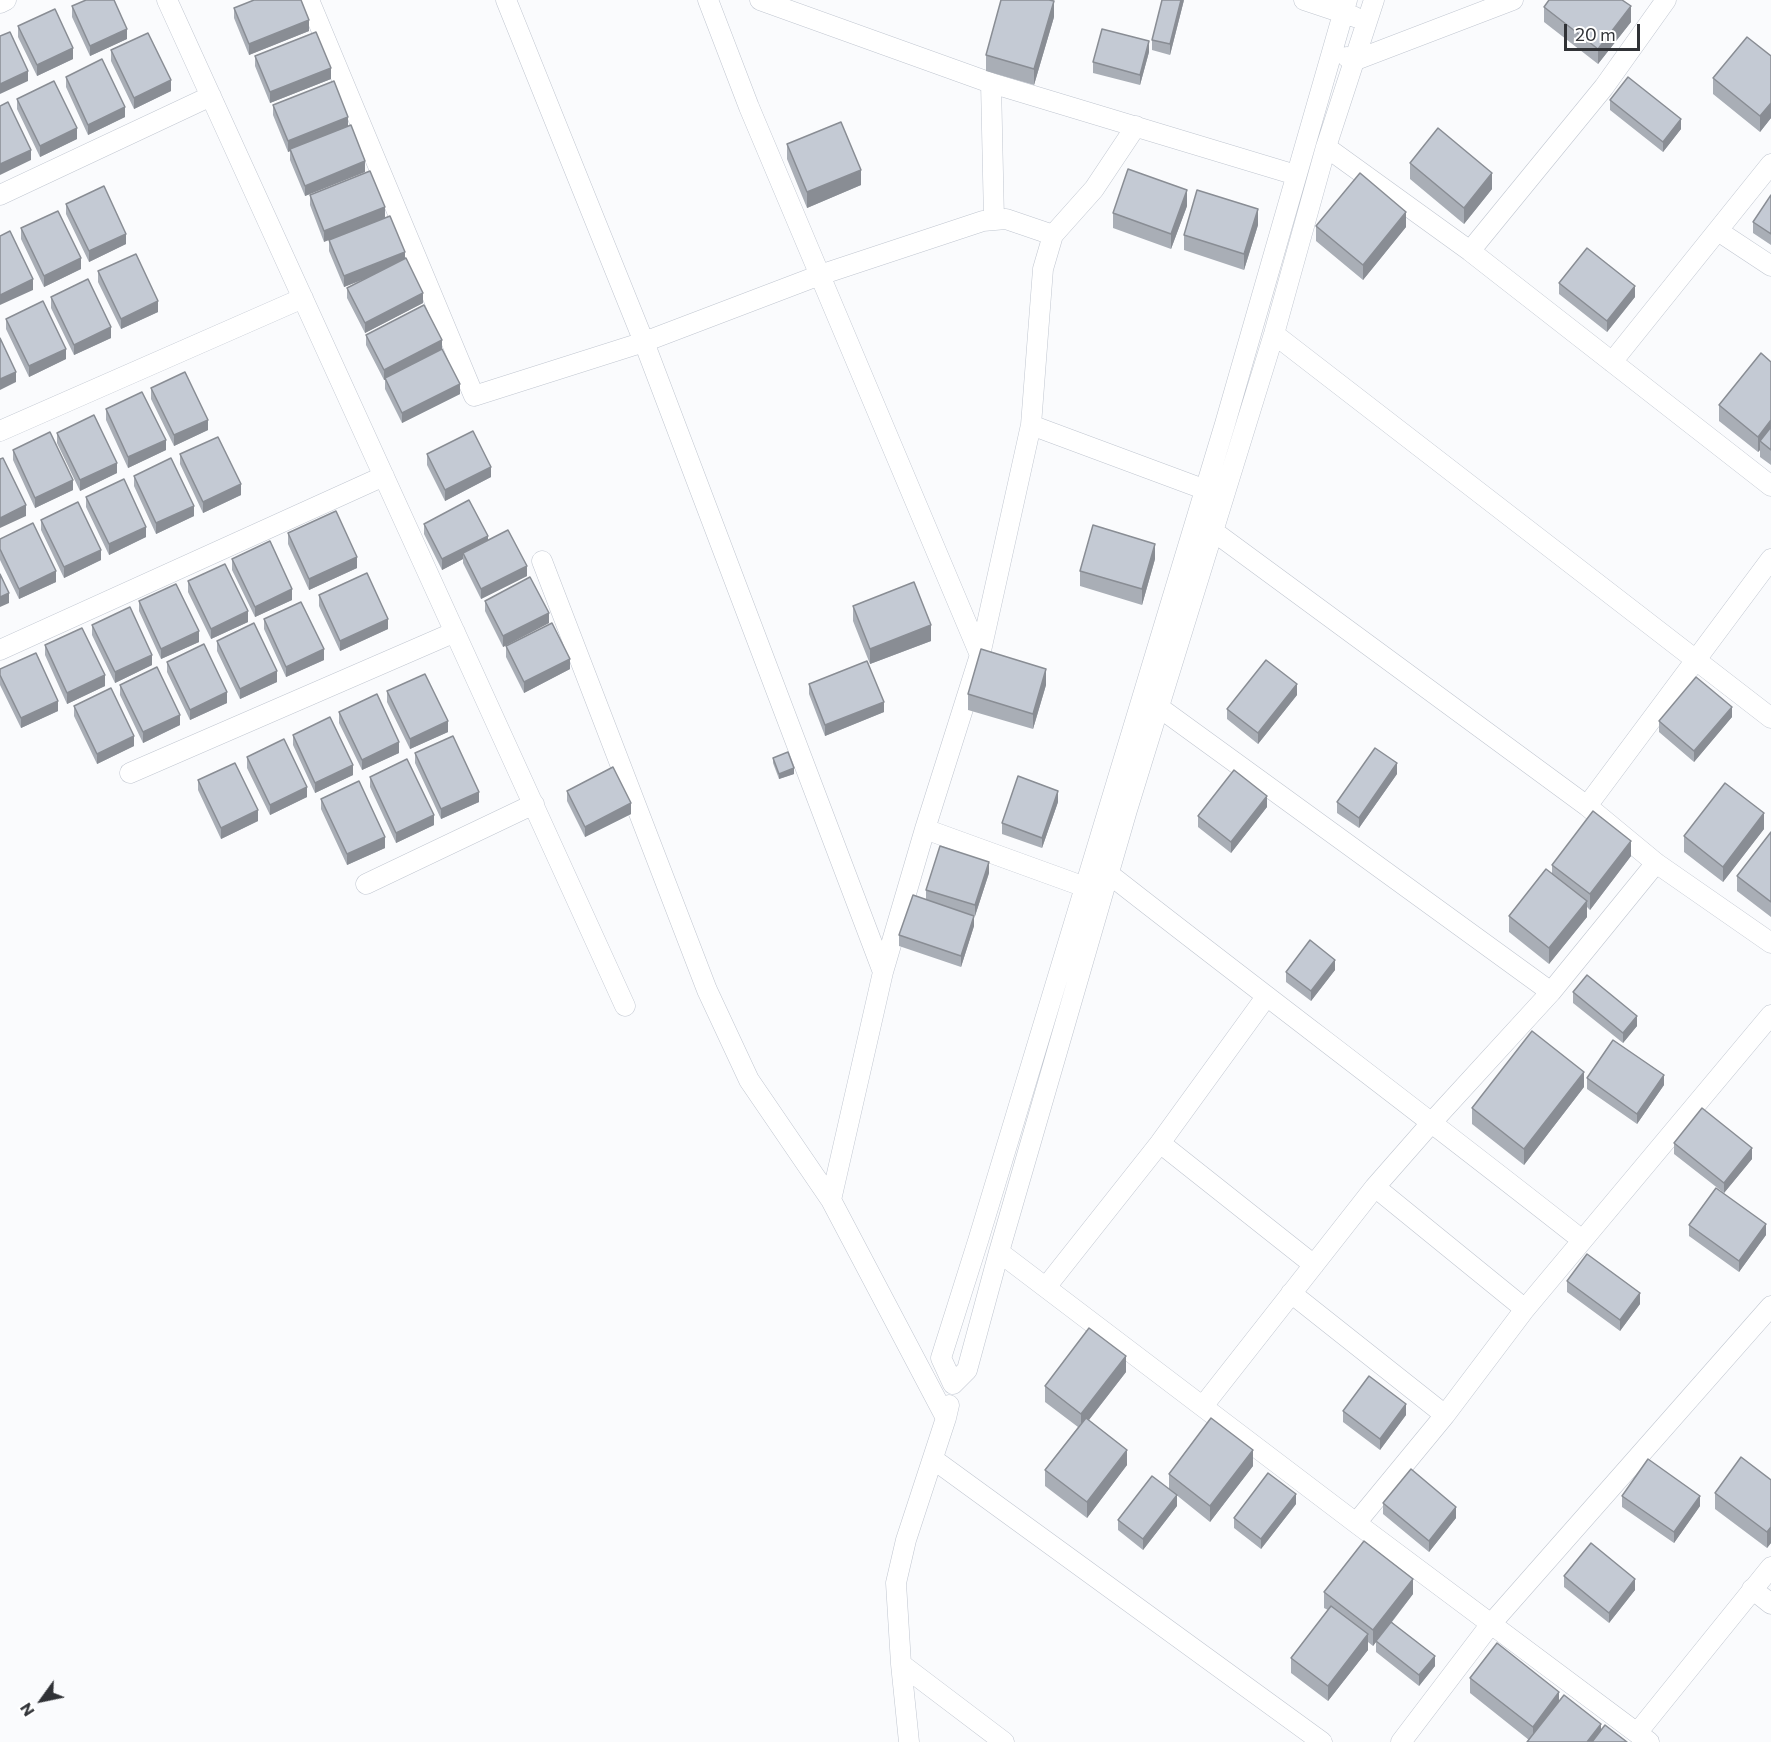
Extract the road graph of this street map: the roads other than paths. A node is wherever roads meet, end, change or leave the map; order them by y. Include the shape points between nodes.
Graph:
1 (6, 0) edge
2 (168, 0) edge
3 (309, 0) edge
4 (506, 0) edge
5 (708, 0) edge
6 (753, 0) edge
7 (760, 0) edge
8 (1304, 0) edge
9 (1374, 0) edge
10 (1513, 0) edge
11 (1666, 0) edge
12 (0, 3) edge
13 (1345, 6) edge
14 (1367, 21) junction
15 (1332, 53) junction
16 (1356, 60) junction
17 (991, 83) junction
18 (211, 96) junction
19 (1136, 126) junction
20 (1326, 147) junction
21 (1771, 164) edge
22 (1296, 175) junction
23 (0, 195) edge
24 (994, 220) junction
25 (1718, 231) junction
26 (1053, 235) junction
27 (1470, 251) junction
28 (1771, 266) edge
29 (820, 275) junction
30 (303, 298) junction
31 (1274, 334) junction
32 (644, 342) junction
33 (1612, 362) junction
34 (1031, 425) junction
35 (0, 431) edge
36 (384, 476) junction
37 (1771, 486) edge
38 (1206, 490) junction
39 (1213, 531) junction
40 (1771, 560) edge
41 (542, 561) dead end
42 (455, 632) junction
43 (0, 650) edge
44 (980, 655) junction
45 (1695, 660) junction
46 (1160, 708) junction
47 (1771, 718) edge
48 (130, 773) dead end
49 (534, 804) junction
50 (1587, 806) junction
51 (926, 830) junction
52 (1656, 863) junction
53 (1109, 874) junction
54 (366, 884) dead end
55 (1085, 887) junction
56 (1771, 943) edge
57 (883, 972) junction
58 (1551, 992) junction
59 (1266, 997) junction
60 (625, 1006) dead end
61 (1771, 1015) edge
62 (1432, 1122) junction
63 (1160, 1143) junction
64 (1375, 1187) junction
65 (831, 1200) junction
66 (1582, 1240) junction
67 (999, 1252) junction
68 (1314, 1265) junction
69 (1046, 1287) junction
70 (1291, 1293) junction
71 (1771, 1305) edge
72 (1525, 1309) junction
73 (953, 1384) junction
74 (1203, 1406) junction
75 (1445, 1415) junction
76 (946, 1418) junction
77 (933, 1459) junction
78 (1356, 1524) junction
79 (1771, 1567) edge
80 (1752, 1589) junction
81 (1771, 1604) edge
82 (1490, 1625) junction
83 (901, 1664) junction
84 (1643, 1738) edge
85 (909, 1742) edge
86 (1004, 1742) edge
87 (1322, 1742) edge
88 (1401, 1742) edge

1 - 12 street
2 - 18 street
3 - 32 street via 474,396
4 - 32 street
5 - 29 street
6 - 7 street
7 - 17 street
8 - 13 street
9 - 14 street
10 - 16 street
11 - 27 street via 1604,87
13 - 14 street
13 - 15 street
14 - 16 street
15 - 16 street
15 - 22 street
16 - 20 street
17 - 19 street
17 - 24 street
18 - 23 street
18 - 30 street
19 - 22 street
19 - 26 street via 1094,189
20 - 27 street
20 - 31 street
21 - 25 street
22 - 38 street
24 - 26 street via 1006,219
24 - 29 street
25 - 28 street
25 - 33 street
26 - 34 street via 1043,269
27 - 33 street
29 - 32 street
29 - 44 street
30 - 35 street
30 - 36 street
31 - 39 street
31 - 45 street
32 - 57 street
33 - 37 street
34 - 38 street
34 - 44 street
36 - 42 street
36 - 43 street
38 - 55 street
39 - 46 street
39 - 50 street
40 - 45 street
41 - 65 street via 707,990 749,1080
42 - 48 street
42 - 49 street
44 - 51 street
45 - 47 street
45 - 50 street
46 - 53 street
46 - 58 street
49 - 54 street
49 - 60 street
50 - 52 street
51 - 55 street
51 - 57 street
52 - 56 street
52 - 58 street
53 - 59 street
53 - 67 street
55 - 73 street via 941,1358
57 - 65 street
58 - 62 street
59 - 62 street
59 - 63 street
61 - 66 street
62 - 64 street
62 - 66 street
63 - 68 street
63 - 69 street
64 - 68 street
64 - 72 street
65 - 76 street
66 - 72 street
67 - 69 street
67 - 73 street via 967,1370
68 - 70 street
69 - 74 street
70 - 74 street
70 - 75 street
71 - 82 street
72 - 75 street
73 - 76 street
74 - 78 street
75 - 78 street
76 - 77 street
77 - 83 street via 896,1583
77 - 87 street
78 - 82 street
79 - 80 street
80 - 81 street
80 - 84 street
82 - 84 street
82 - 88 street
83 - 85 street
83 - 86 street

